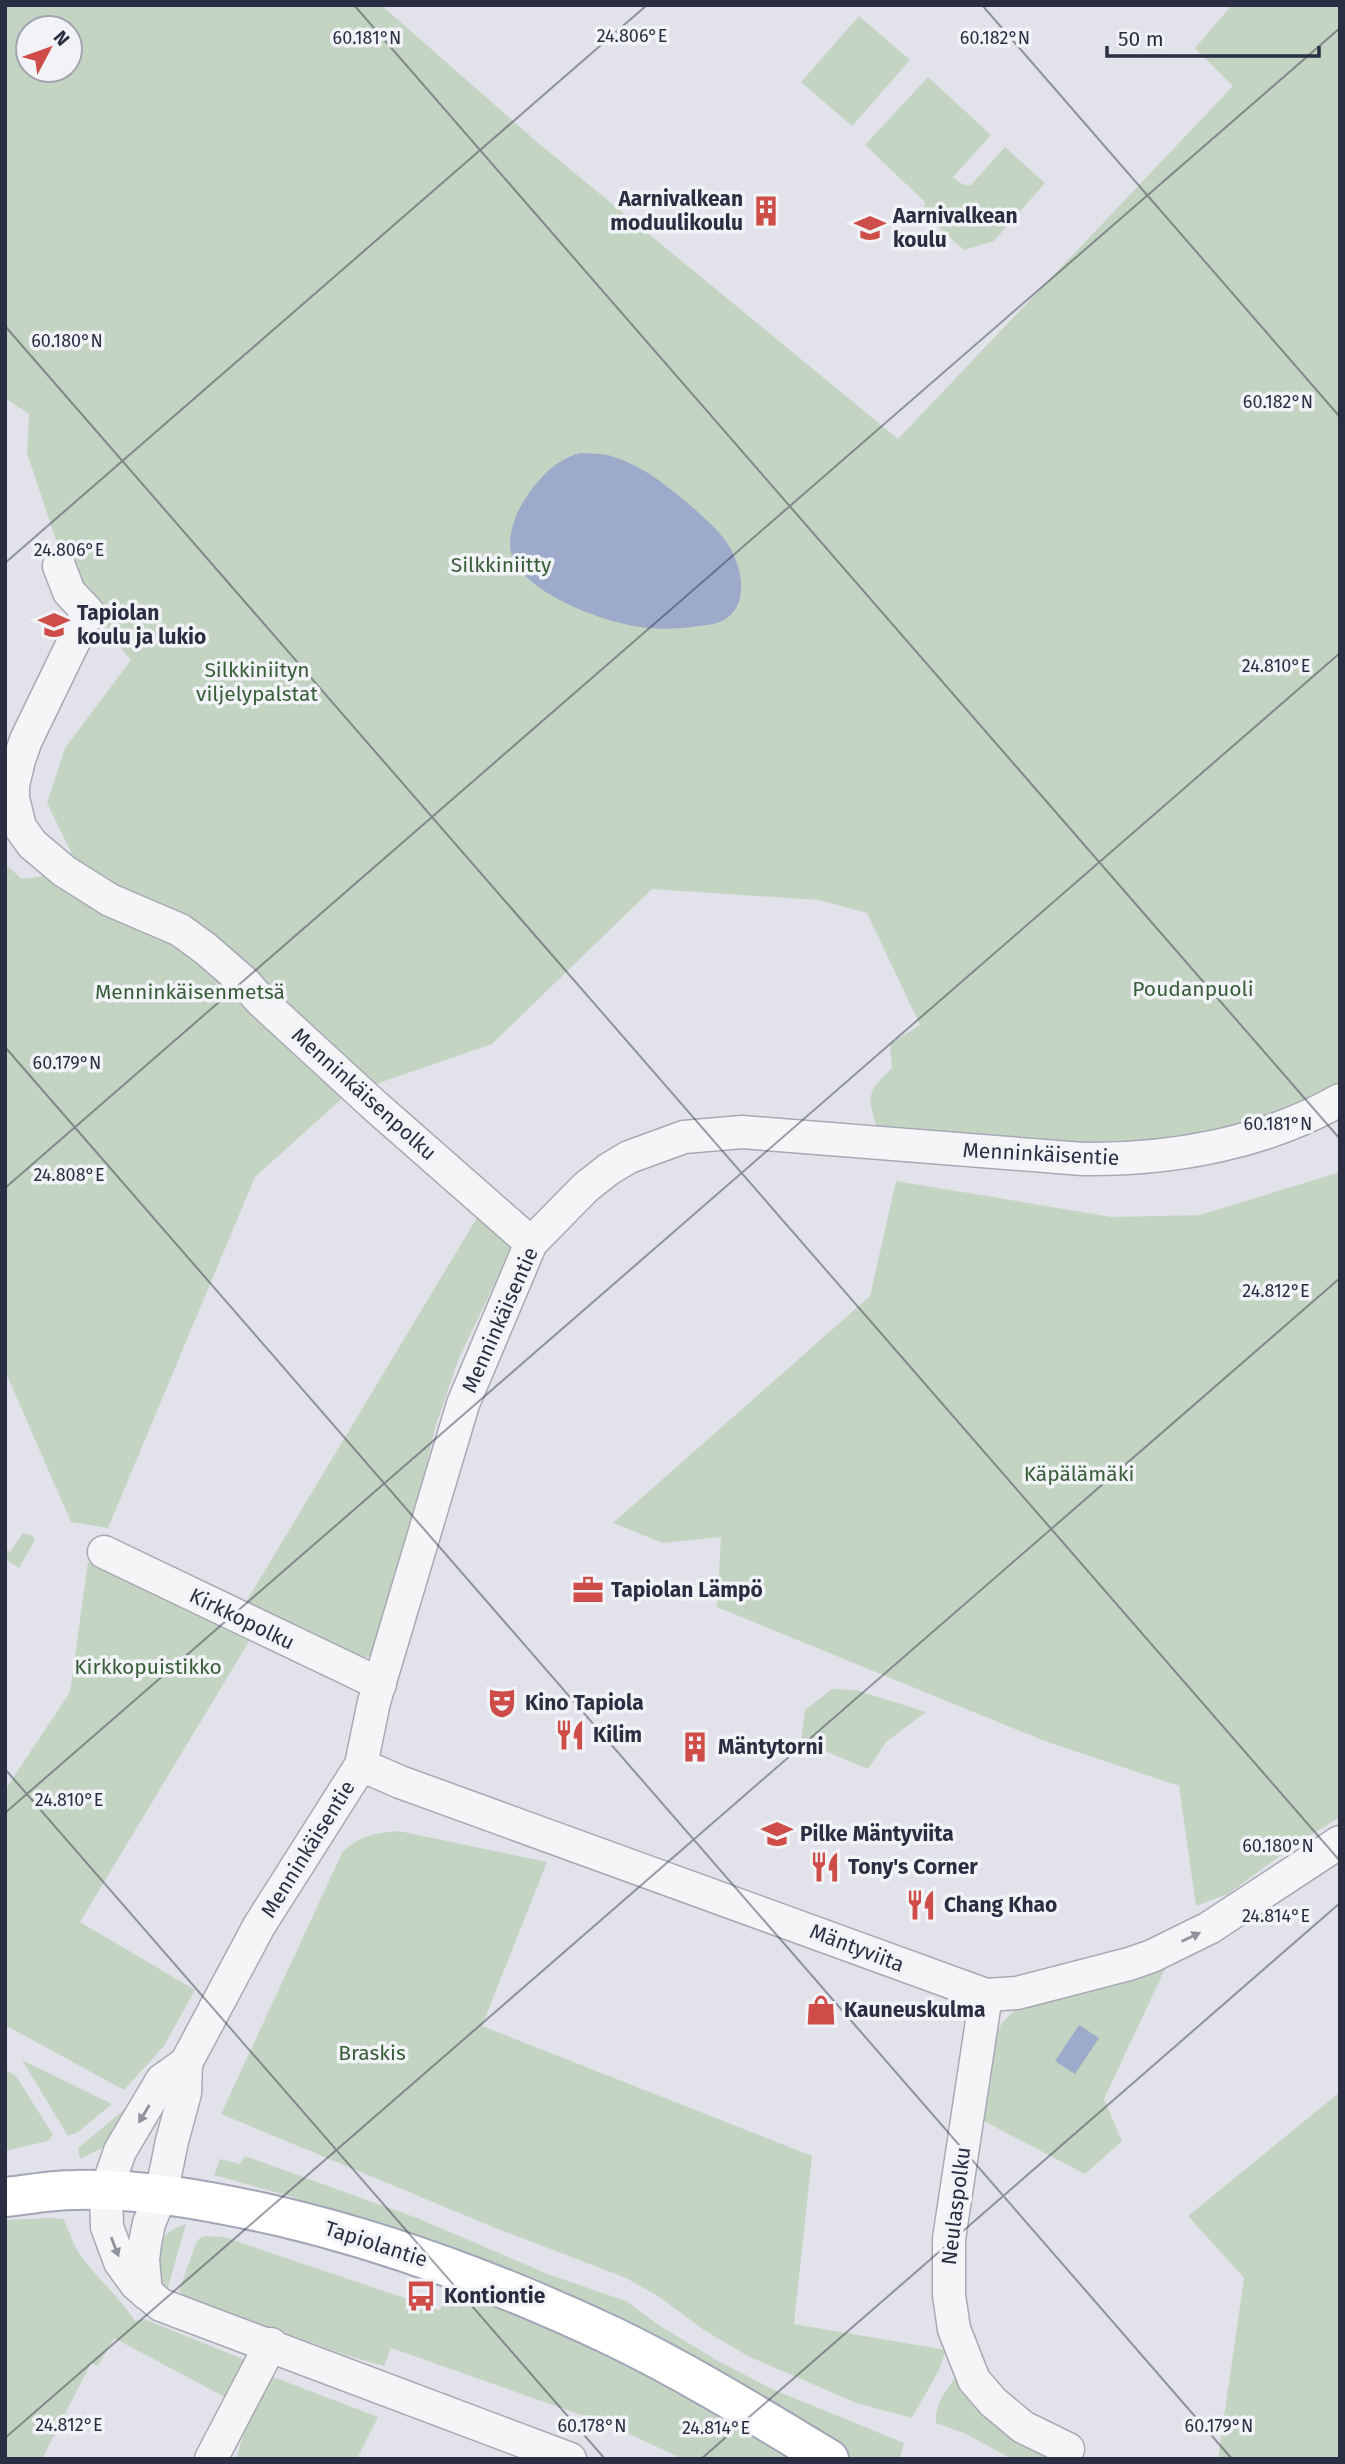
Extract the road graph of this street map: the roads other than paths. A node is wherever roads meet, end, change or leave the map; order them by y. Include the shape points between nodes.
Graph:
1 (59, 566) dead end
2 (1340, 1100) edge
3 (531, 1243) junction
4 (104, 1552) dead end
5 (380, 1684) junction
6 (361, 1765) junction
7 (1340, 1842) edge
8 (986, 1995) junction
9 (186, 2063) junction
10 (106, 2191) junction
11 (160, 2195) junction
12 (5, 2197) edge
13 (146, 2293) junction
14 (271, 2344) junction
15 (1068, 2449) dead end
16 (211, 2459) edge
17 (570, 2459) edge
18 (829, 2459) edge

1 - 3 street, Menninkäisenpolku via 69,592 88,612 26,740 16,771 15,809 25,836 64,871 110,901 180,930 206,949
2 - 3 street, Menninkäisentie via 1250,1137 1170,1155 1121,1160 742,1132 684,1136 629,1157 610,1170 586,1187
3 - 5 street, Menninkäisentie via 463,1404
4 - 5 street, Kirkkopolku
5 - 6 street, Menninkäisentie
6 - 8 street, Mäntyviita
6 - 9 street, Menninkäisentie via 259,1926
8 -> 7 street, Mäntyviita via 1017,1993 1152,1956 1209,1928
8 - 15 street, Neulaspolku via 948,2239 954,2329 974,2380 993,2402 1023,2427
9 -> 10 street, Menninkäisentie via 162,2080 120,2151
9 - 11 street, Menninkäisentie via 186,2094
10 - 11 main road, Tapiolantie
10 - 12 main road, Tapiolantie
10 -> 13 street via 112,2242 125,2269
11 - 13 street via 145,2243
11 - 18 main road, Tapiolantie via 216,2202 321,2226 443,2266 613,2337
13 - 14 street via 167,2307
14 - 16 street
14 - 17 street

